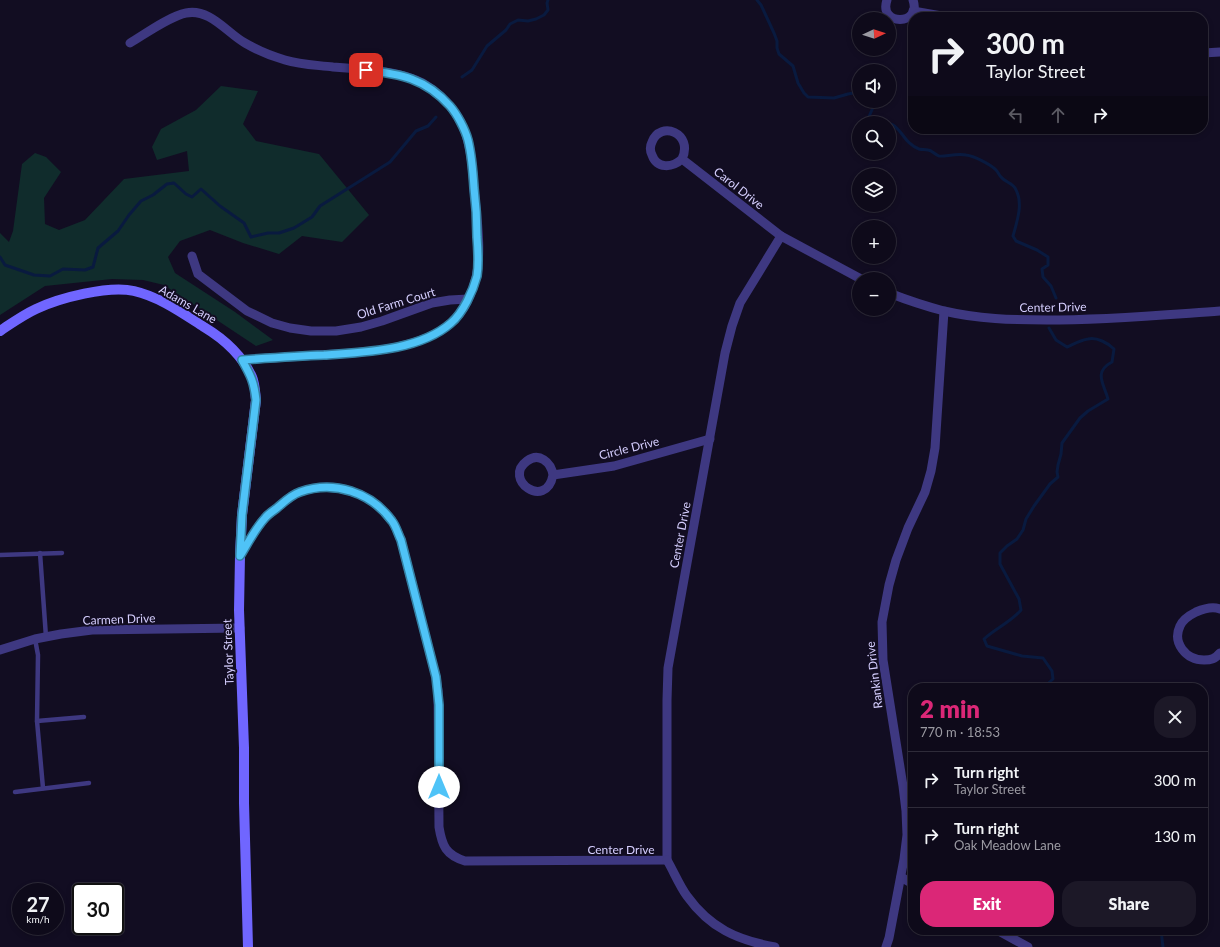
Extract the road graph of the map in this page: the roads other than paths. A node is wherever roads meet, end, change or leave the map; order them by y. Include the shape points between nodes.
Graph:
1 (887, 0) edge
2 (913, 0) edge
3 (913, 10) joint
4 (923, 12) edge
5 (908, 17) edge
6 (130, 43) dead end
7 (1220, 52) edge
8 (1208, 53) edge
9 (682, 159) dead end
10 (781, 236) junction
11 (192, 256) dead end
12 (852, 274) edge
13 (896, 295) edge
14 (468, 299) junction
15 (944, 311) junction
16 (1220, 311) edge
17 (0, 331) edge
18 (242, 360) junction
19 (710, 439) junction
20 (553, 475) dead end
21 (40, 553) junction
22 (62, 553) dead end
23 (0, 555) edge
24 (240, 556) junction
25 (1220, 610) edge
26 (240, 628) junction
27 (46, 637) junction
28 (35, 639) junction
29 (0, 650) edge
30 (1219, 655) edge
31 (84, 717) dead end
32 (37, 721) junction
33 (89, 783) dead end
34 (43, 788) junction
35 (15, 792) dead end
36 (668, 860) junction
37 (901, 877) junction
38 (908, 881) edge
39 (1006, 935) edge
40 (248, 947) edge
41 (775, 947) edge
42 (886, 947) edge
43 (1028, 947) edge

1 - 5 street via 887,11 893,19
2 - 3 street
3 - 4 street
6 - 14 street via 175,17 188,12 198,12 210,17 262,52 305,64 394,73 426,85 442,97 461,123 470,152 478,256 477,274
7 - 8 street
9 - 10 street, Carol Drive
10 - 12 street
10 - 19 street, Center Drive via 743,297 732,326
11 - 14 street, Old Farm Court via 198,274 248,311 272,323 290,328 336,331 361,327 432,303
13 - 15 street, Center Drive
14 - 18 street via 451,323 430,336 404,345 354,353
15 - 16 street, Center Drive via 1006,320 1126,317
15 - 37 street, Rankin Drive via 935,448 931,471 926,492 896,560 888,586 882,622 882,660 906,811 907,835
17 - 18 street, Adams Lane via 37,308 55,302 101,291 132,291 156,298 207,328 228,344
18 - 24 street, Taylor Street via 252,377 256,400 242,515
19 - 20 street, Circle Drive via 614,466
19 - 36 street, Center Drive via 668,668
21 - 22 lane
21 - 23 lane
21 - 27 lane
24 - 26 street, Taylor Street
24 - 36 street, Center Drive via 266,517 299,492 330,487 345,489 361,494 376,504 392,522 401,540 436,677 439,705 439,827 446,850 465,861
25 - 30 street via 1208,608 1186,618 1180,626 1178,635 1183,652 1191,658 1211,660
26 - 27 street, Carmen Drive via 92,630
26 - 40 street, Taylor Street
27 - 28 street, Carmen Drive
28 - 29 street, Carmen Drive
28 - 32 lane via 38,655
31 - 32 lane
32 - 34 lane
33 - 34 lane
34 - 35 lane
36 - 41 street via 686,895 708,920 746,941
37 - 38 street
37 - 42 street, Rankin Drive
39 - 43 street

